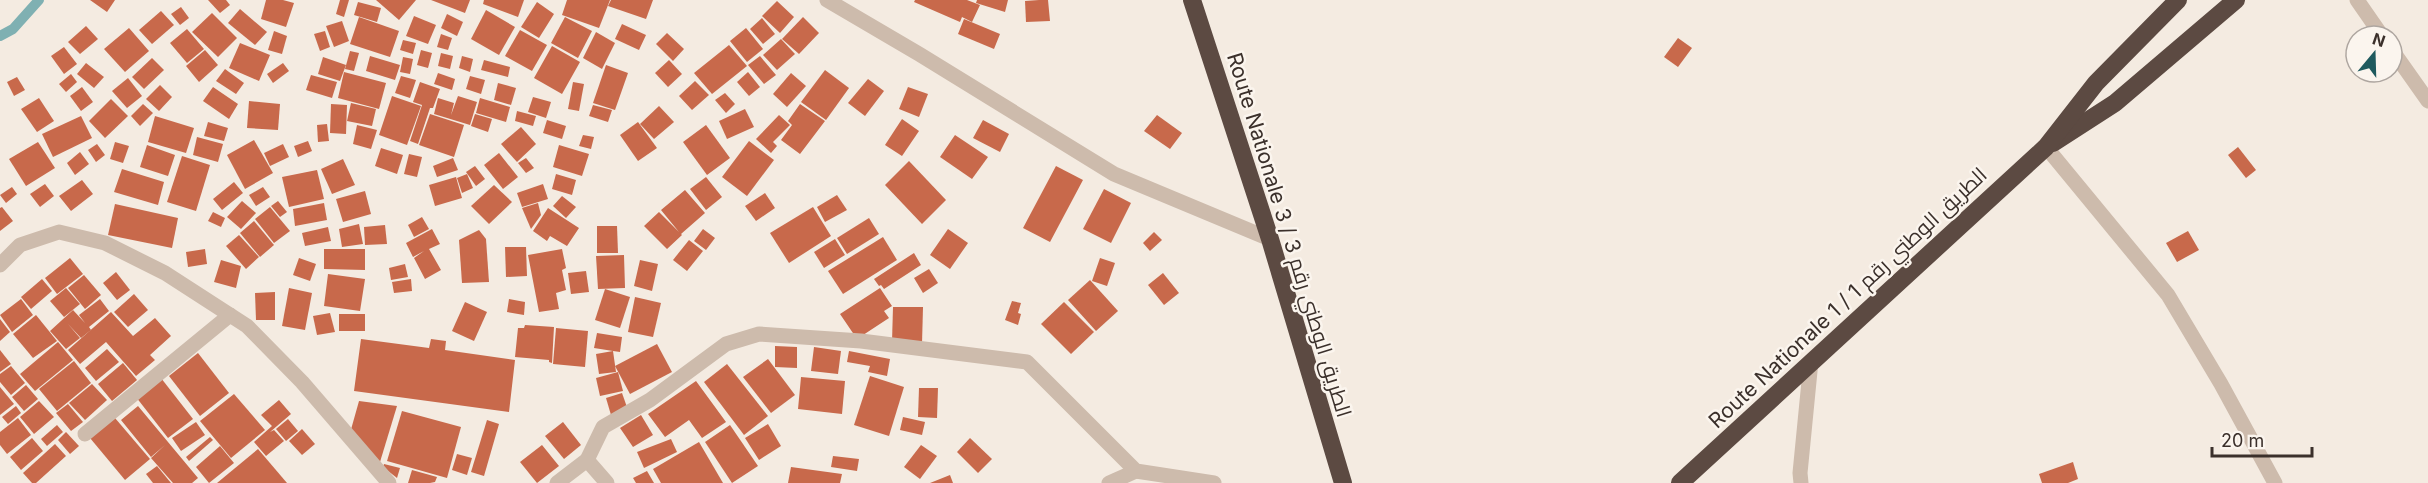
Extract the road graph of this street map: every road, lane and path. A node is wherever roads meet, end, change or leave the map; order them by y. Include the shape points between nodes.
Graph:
1 (827, 0) edge
2 (1192, 0) edge
3 (2178, 0) edge
4 (2236, 0) edge
5 (2357, 0) edge
6 (2374, 24) edge
7 (2404, 67) edge
8 (2428, 101) edge
9 (2046, 147) junction
10 (1269, 239) junction
11 (0, 265) edge
12 (230, 315) junction
13 (1811, 362) junction
14 (85, 434) dead end
15 (587, 460) junction
16 (1136, 471) junction
17 (389, 483) edge
18 (557, 483) edge
19 (607, 483) edge
20 (1109, 483) edge
21 (1214, 483) edge
22 (1343, 483) edge
23 (1680, 483) edge
24 (1801, 483) edge
25 (2275, 483) edge

1 - 10 street via 1114,174
2 - 10 highway, Route Nationale 3 / الطريق الوطني رقم 3
3 - 9 highway, Route Nationale 1 / الطريق الوطني رقم 1 via 2096,83
4 - 9 highway, Route Nationale 1 / الطريق الوطني رقم 1 via 2115,103
5 - 6 street
7 - 8 street
9 - 13 highway, Route Nationale 1 / الطريق الوطني رقم 1
9 - 25 street via 2168,295
10 - 22 highway, Route Nationale 3 / الطريق الوطني رقم 3
11 - 12 street via 20,245 59,232 105,243 165,273
12 - 14 street
12 - 17 street via 247,326 302,382
13 - 23 highway, Route Nationale 1 / الطريق الوطني رقم 1
13 - 24 street
15 - 16 street via 603,427 650,400 726,344 759,334 861,341 1027,362
15 - 18 street
15 - 19 street
16 - 20 street
16 - 21 street

